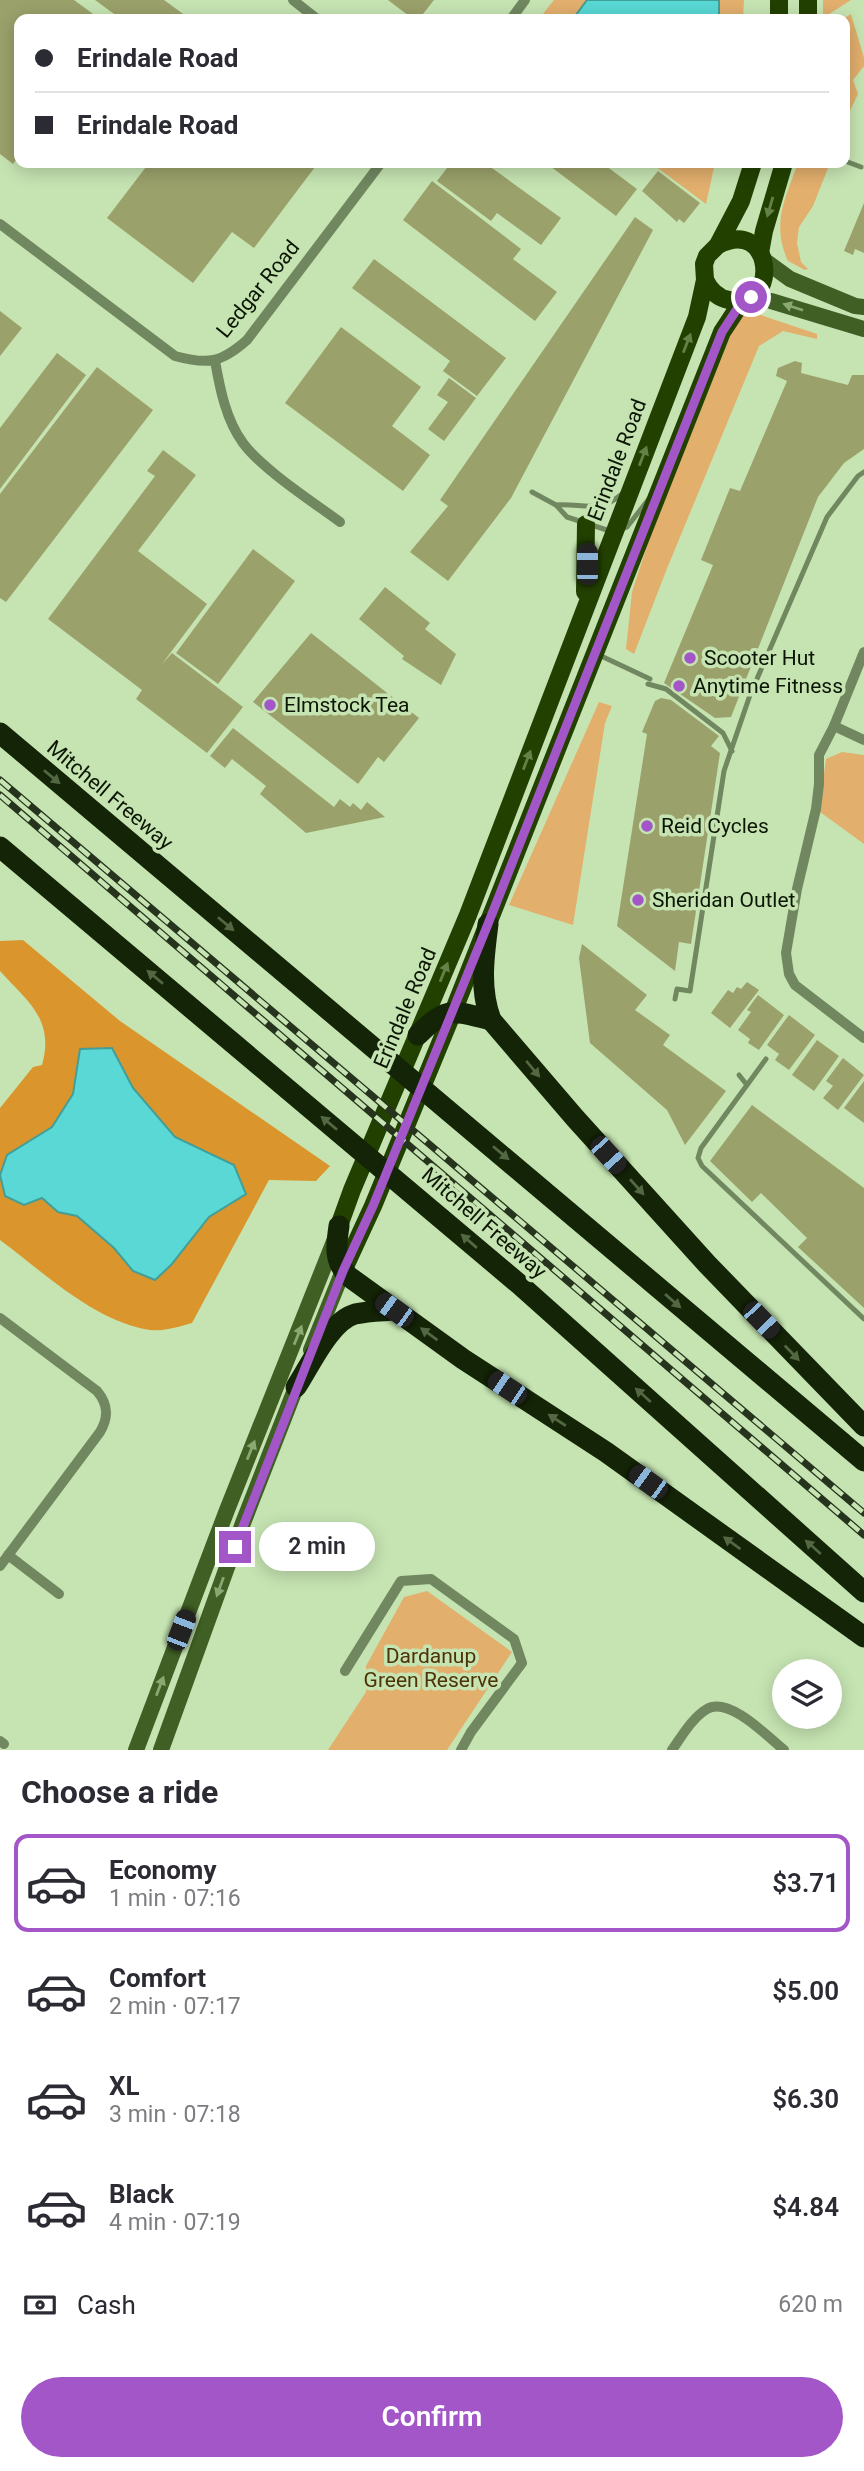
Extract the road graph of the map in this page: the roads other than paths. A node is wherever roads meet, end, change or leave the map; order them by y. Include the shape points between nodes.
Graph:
1 (293, 0) edge
2 (311, 14) edge
3 (850, 163) edge
4 (861, 167) dead end
5 (377, 168) edge
6 (751, 168) edge
7 (783, 168) edge
8 (0, 225) edge
9 (718, 245) junction
10 (762, 256) junction
11 (705, 280) junction
12 (747, 298) junction
13 (864, 307) edge
14 (864, 329) edge
15 (215, 361) junction
16 (864, 472) edge
17 (631, 485) junction
18 (660, 487) junction
19 (532, 492) dead end
20 (556, 505) junction
21 (340, 522) dead end
22 (586, 524) junction
23 (613, 532) junction
24 (582, 616) junction
25 (864, 652) edge
26 (594, 653) junction
27 (834, 726) junction
28 (0, 733) edge
29 (864, 740) edge
30 (732, 751) junction
31 (0, 847) edge
32 (488, 924) junction
33 (675, 999) dead end
34 (453, 1012) junction
35 (491, 1020) junction
36 (864, 1038) edge
37 (416, 1041) junction
38 (766, 1059) dead end
39 (739, 1075) dead end
40 (747, 1085) junction
41 (339, 1226) junction
42 (343, 1271) junction
43 (394, 1310) junction
44 (0, 1318) edge
45 (864, 1319) edge
46 (296, 1387) junction
47 (864, 1426) edge
48 (864, 1461) edge
49 (8, 1555) junction
50 (0, 1566) edge
51 (864, 1592) edge
52 (59, 1594) dead end
53 (864, 1637) edge
54 (345, 1671) dead end
55 (136, 1750) edge
56 (161, 1750) edge
57 (461, 1750) edge
58 (672, 1750) edge
59 (784, 1750) edge

1 - 2 street
3 - 4 lane
5 - 15 street, Ledgar Road via 247,340
6 - 9 main road, Erindale Road via 741,201
7 -> 10 main road, Erindale Road via 764,231
8 - 15 street, Ledgar Road via 175,356
9 - 10 main road via 741,240 755,246
9 - 11 main road, Erindale Road via 704,264
10 - 12 main road, Erindale Road via 765,277
10 - 13 main road via 790,279
11 - 12 main road via 720,298
17 -> 11 main road, Erindale Road via 697,317
14 -> 12 main road
12 - 18 main road, Erindale Road via 722,332
15 - 21 street via 232,425 243,444
16 - 30 lane via 827,517 750,695
17 - 20 lane via 607,505
17 - 23 main road, Erindale Road
18 - 23 lane via 626,527
18 - 26 main road, Erindale Road
19 - 20 lane
20 - 22 lane via 567,517
22 - 23 lane
22 - 24 main road
23 - 24 main road, Erindale Road
37 -> 24 main road, Erindale Road
25 - 27 street
26 - 30 lane via 666,690 723,733
26 - 32 main road, Erindale Road
27 - 29 street
27 - 36 street via 819,755 816,809 797,889 787,961 795,985
28 -> 48 highway, Mitchell Freeway
30 - 33 lane via 724,771 690,991 677,989
51 -> 31 highway, Mitchell Freeway via 519,1284
32 - 34 main road, Erindale Road
32 - 35 highway via 483,981
34 - 35 highway
34 - 37 highway via 441,1014
34 - 42 main road, Erindale Road
35 -> 47 highway via 707,1264
37 - 41 main road, Erindale Road
38 - 40 lane
39 - 40 lane
40 - 45 lane via 701,1148 702,1166
41 - 42 highway via 336,1253
55 -> 41 main road, Erindale Road
42 - 43 highway
42 - 46 main road, Erindale Road
43 - 46 highway via 353,1314 342,1320
53 -> 43 highway via 606,1452
44 - 49 street via 97,1391 107,1411 100,1432
46 -> 56 main road, Erindale Road
49 - 50 street
49 - 52 street
54 - 57 street via 401,1581 431,1579 514,1639 522,1663
58 - 59 street via 697,1717 717,1706 736,1712

